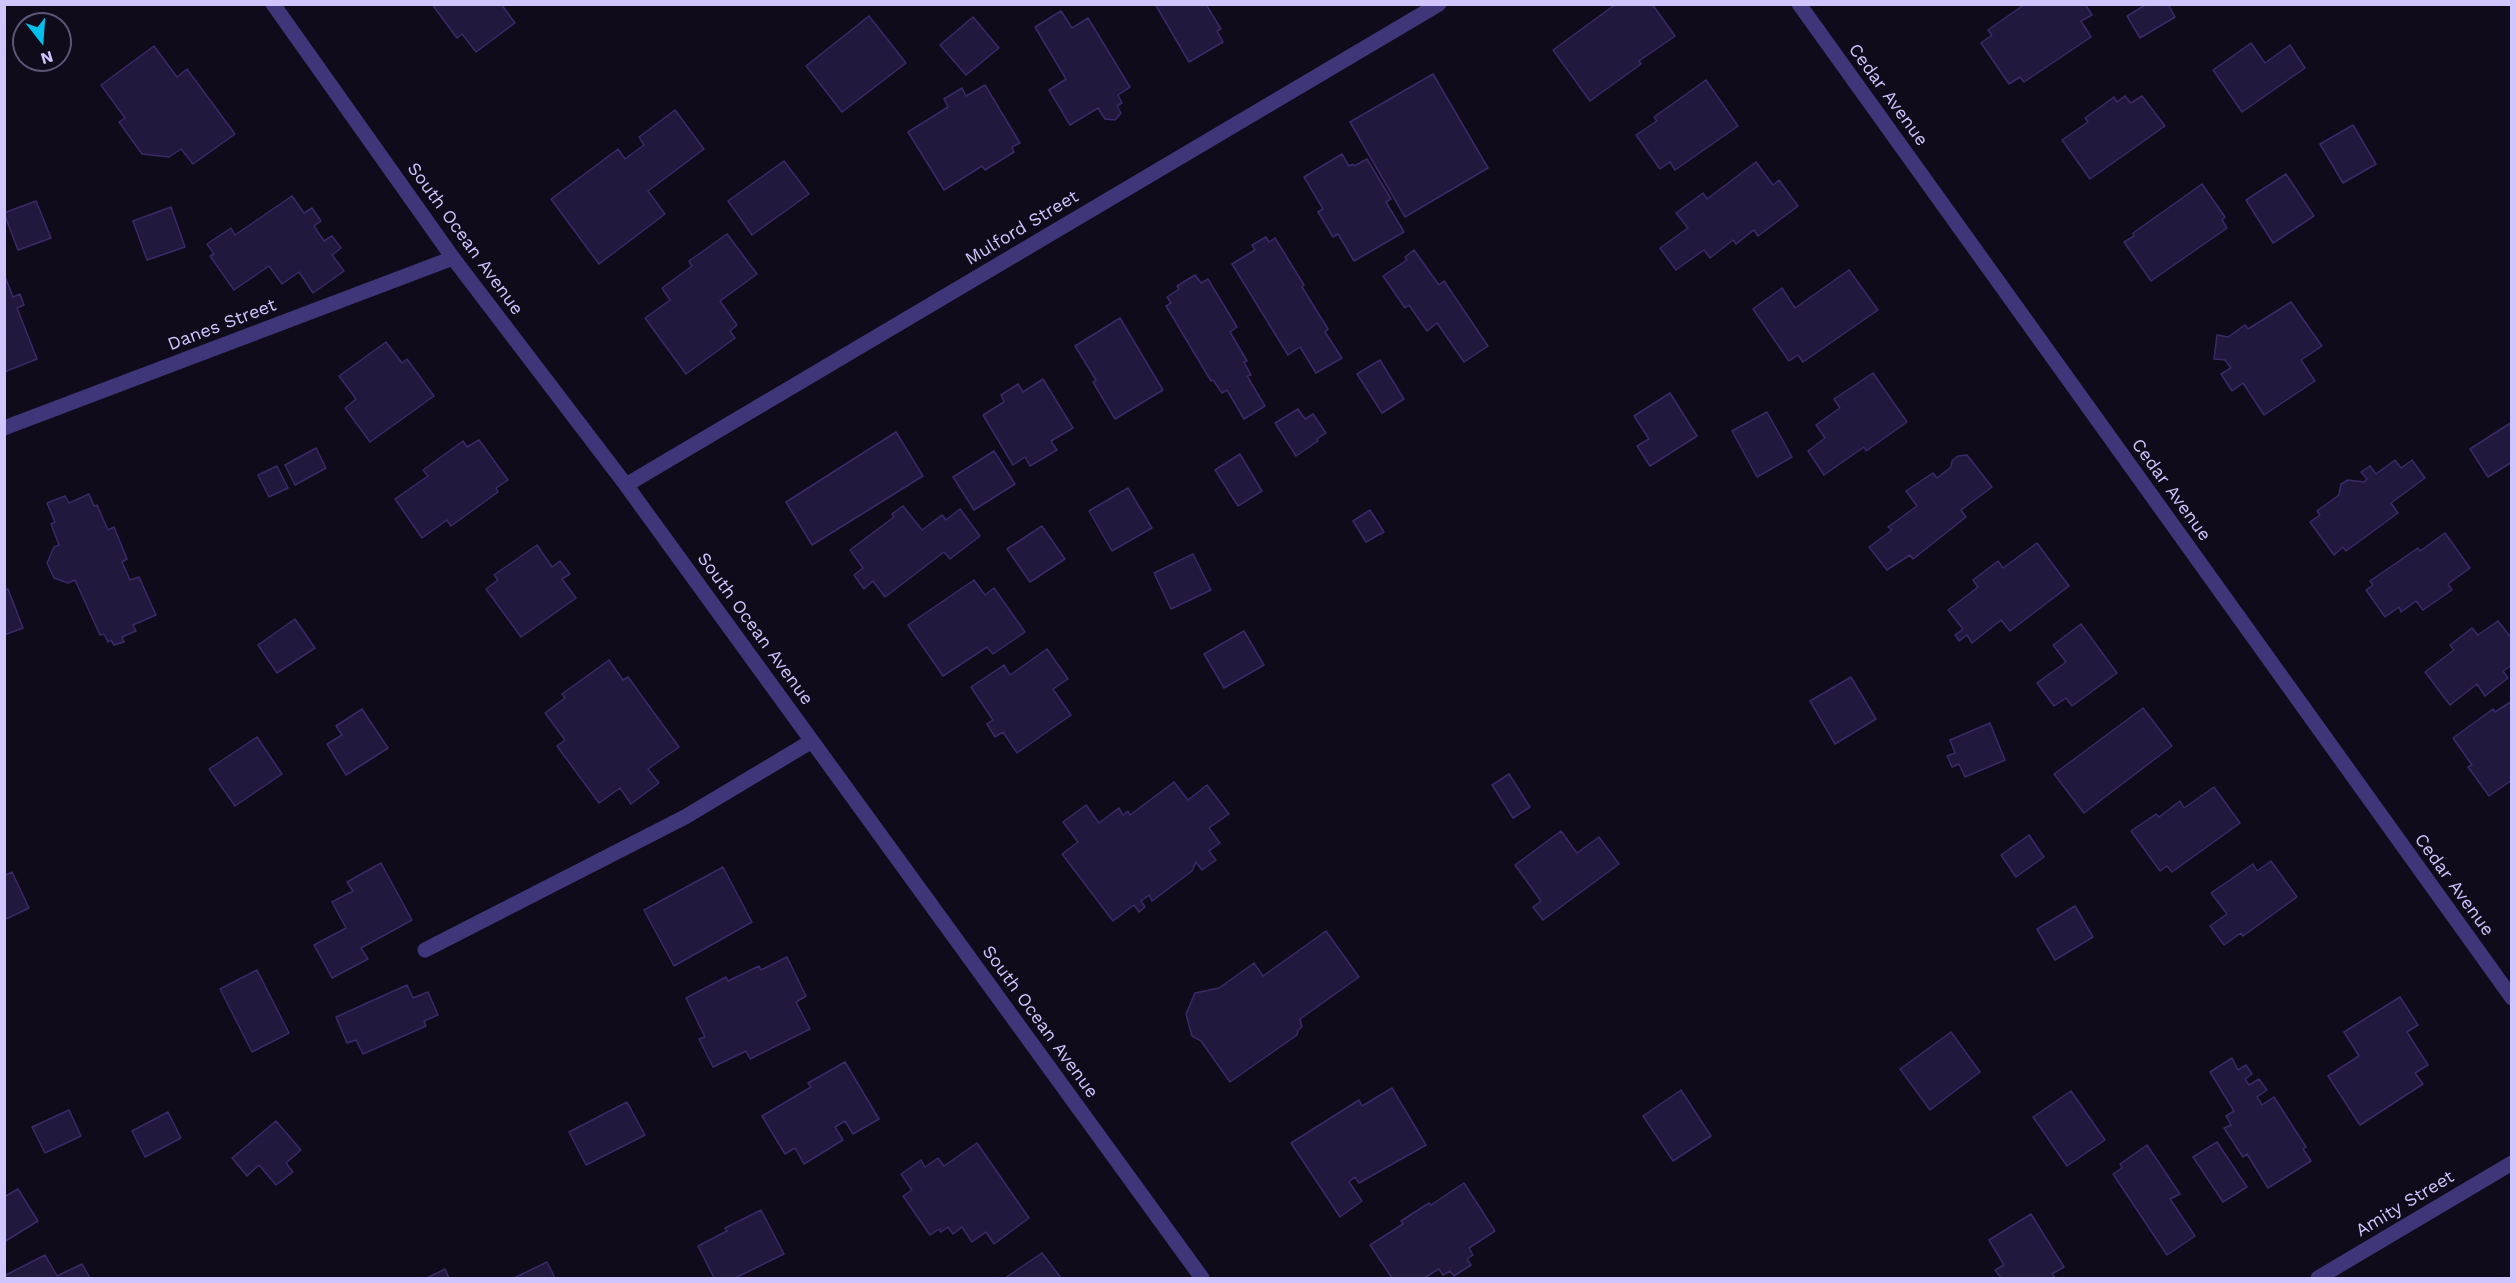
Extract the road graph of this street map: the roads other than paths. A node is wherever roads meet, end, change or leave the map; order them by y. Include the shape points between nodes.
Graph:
1 (273, 4) edge
2 (1439, 4) edge
3 (1799, 4) edge
4 (453, 258) junction
5 (4, 428) edge
6 (626, 485) junction
7 (812, 741) junction
8 (425, 950) dead end
9 (2511, 998) edge
10 (2511, 1163) edge
11 (1202, 1278) edge
12 (2318, 1278) edge

1 - 4 street, South Ocean Avenue
2 - 6 street, Mulford Street
3 - 9 street, Cedar Avenue
4 - 5 street, Danes Street
4 - 6 street, South Ocean Avenue
6 - 7 street, South Ocean Avenue
7 - 8 street via 685,817
7 - 11 street, South Ocean Avenue
10 - 12 street, Amity Street

